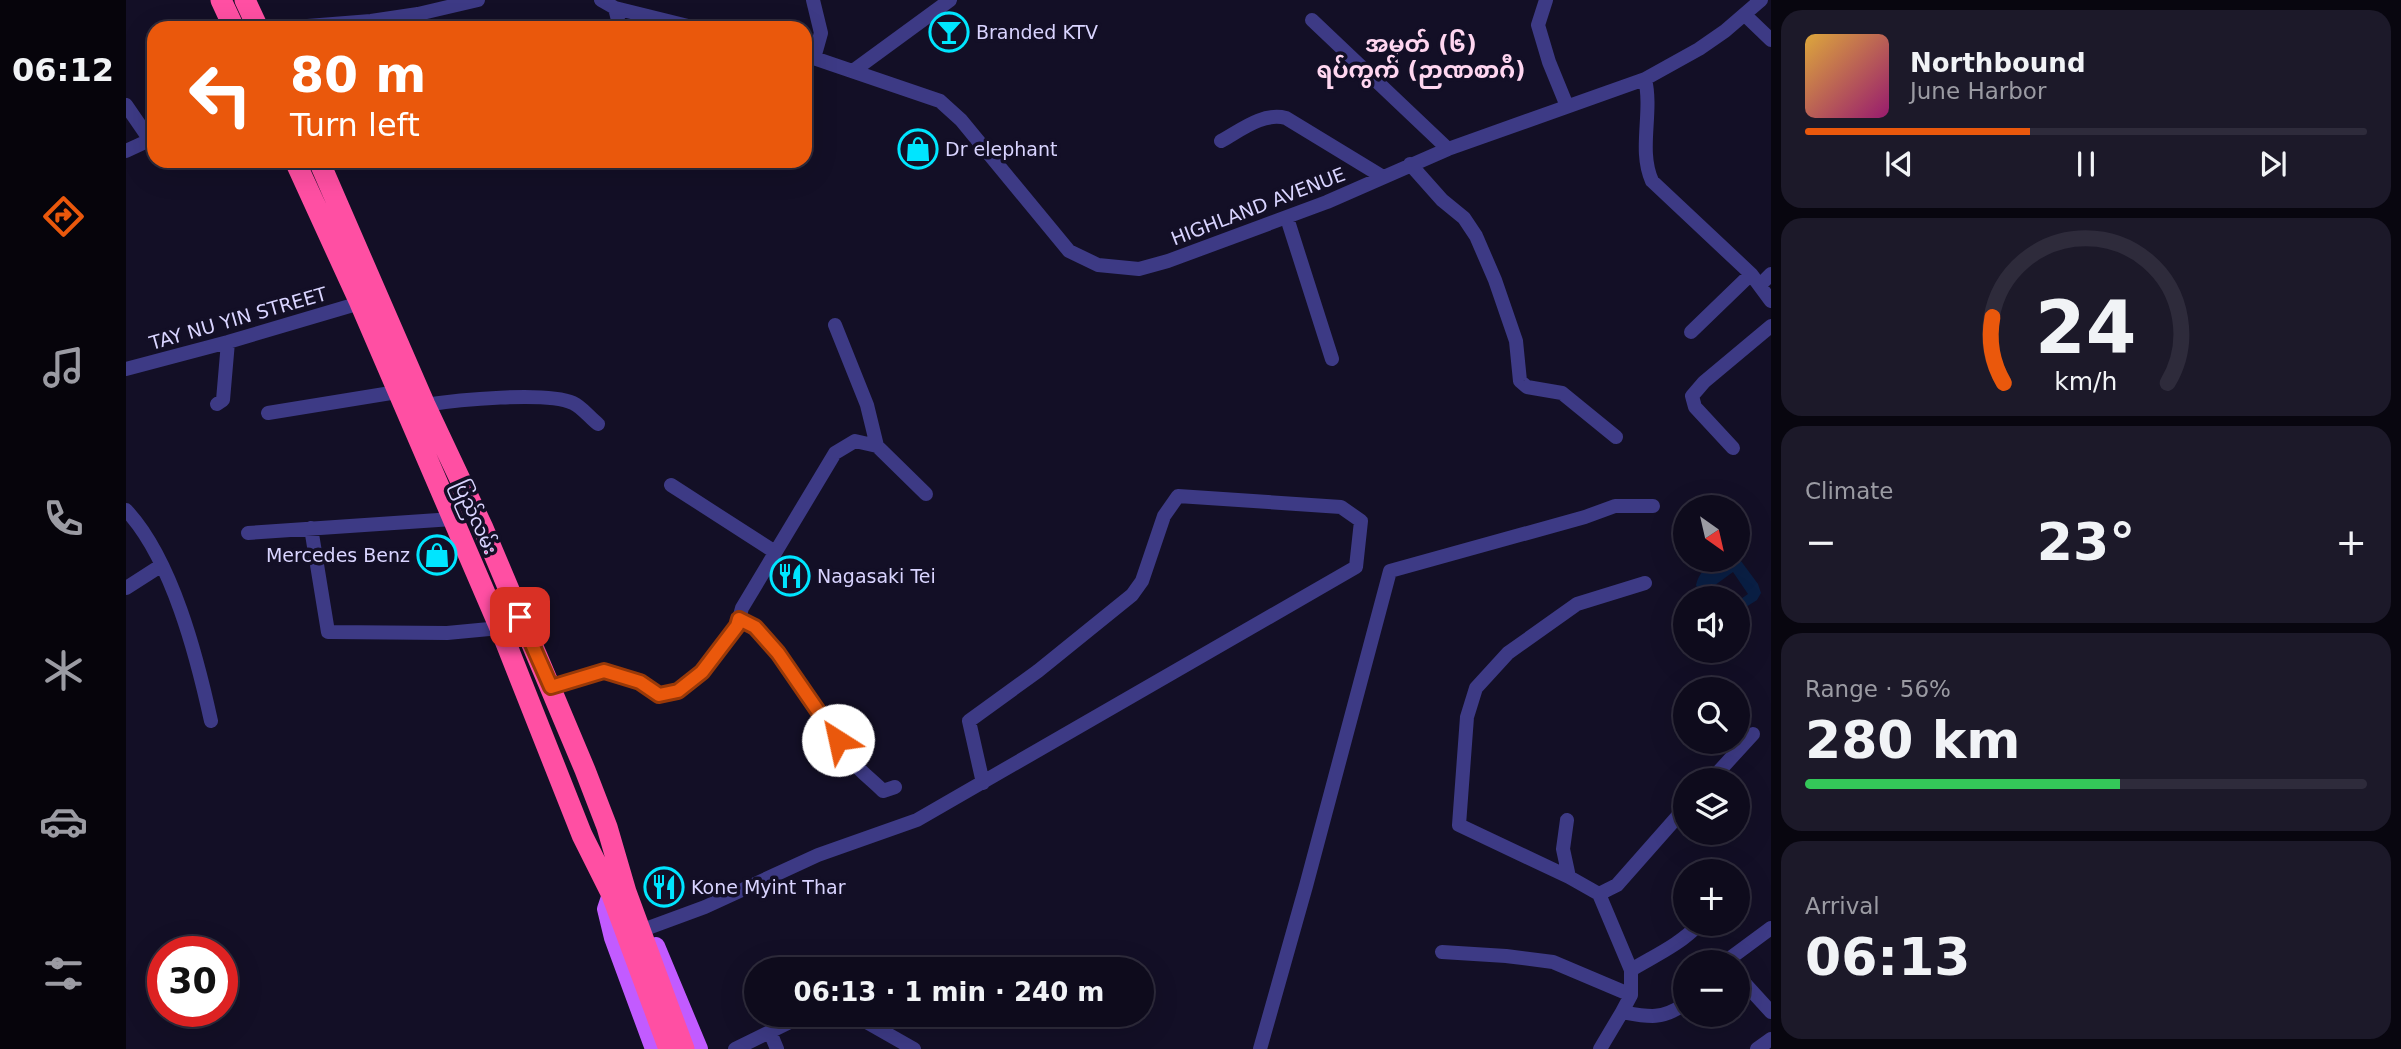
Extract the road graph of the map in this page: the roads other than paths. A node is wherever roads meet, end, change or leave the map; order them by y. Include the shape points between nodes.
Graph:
1 (221, 0) edge
2 (246, 0) edge
3 (478, 0) edge
4 (601, 0) edge
5 (813, 0) edge
6 (950, 0) edge
7 (1546, 0) edge
8 (1761, 0) edge
9 (615, 8) junction
10 (1745, 15) junction
11 (1311, 20) dead end
12 (231, 21) edge
13 (255, 21) edge
14 (371, 21) edge
15 (618, 21) edge
16 (668, 21) edge
17 (1771, 40) edge
18 (812, 51) edge
19 (812, 58) edge
20 (853, 71) junction
21 (1645, 79) junction
22 (126, 105) edge
23 (1567, 106) junction
24 (147, 132) edge
25 (147, 141) edge
26 (1221, 141) dead end
27 (1448, 149) junction
28 (126, 151) edge
29 (1410, 164) junction
30 (298, 168) edge
31 (322, 168) edge
32 (1383, 177) junction
33 (1286, 218) junction
34 (1761, 277) edge
35 (1771, 301) edge
36 (359, 303) junction
37 (835, 325) dead end
38 (1771, 326) edge
39 (1691, 332) dead end
40 (228, 342) junction
41 (1332, 359) dead end
42 (126, 369) edge
43 (397, 392) junction
44 (217, 404) dead end
45 (425, 405) junction
46 (268, 412) dead end
47 (598, 424) dead end
48 (1616, 436) dead end
49 (877, 446) junction
50 (1733, 448) dead end
51 (671, 485) dead end
52 (926, 494) dead end
53 (1653, 506) dead end
54 (126, 510) edge
55 (453, 519) junction
56 (311, 528) junction
57 (248, 533) dead end
58 (775, 552) junction
59 (162, 565) junction
60 (1645, 583) dead end
61 (126, 587) edge
62 (739, 619) junction
63 (500, 628) junction
64 (551, 687) junction
65 (211, 721) dead end
66 (1753, 734) dead end
67 (1722, 768) edge
68 (983, 783) junction
69 (895, 787) dead end
70 (1567, 820) dead end
71 (1673, 822) edge
72 (1569, 877) junction
73 (618, 890) junction
74 (1600, 894) junction
75 (648, 928) junction
76 (1771, 928) edge
77 (1683, 936) edge
78 (1741, 950) edge
79 (1441, 952) dead end
80 (1632, 970) junction
81 (1750, 989) edge
82 (1631, 995) junction
83 (1673, 1011) edge
84 (1622, 1012) junction
85 (1771, 1012) edge
86 (781, 1027) edge
87 (875, 1027) edge
88 (771, 1032) junction
89 (1771, 1039) edge
90 (1603, 1047) edge
91 (654, 1049) edge
92 (669, 1049) edge
93 (684, 1049) edge
94 (699, 1049) edge
95 (735, 1049) edge
96 (777, 1049) edge
97 (914, 1049) edge
98 (1260, 1049) edge
99 (1757, 1049) edge

1 - 12 highway
2 - 13 highway
3 - 14 street
4 - 9 street
5 - 18 street via 821,33
6 - 20 street
7 - 23 street via 1538,25
8 - 10 street, HIGHLAND AVENUE
9 - 15 street
9 - 16 street
10 - 17 street
10 - 21 street, HIGHLAND AVENUE via 1699,49
11 - 27 street
19 - 20 street, HIGHLAND AVENUE
20 - 33 street, HIGHLAND AVENUE via 951,109 1069,251 1098,265 1139,269
21 - 23 street, HIGHLAND AVENUE
21 - 34 street via 1646,168 1652,181
22 - 24 street
23 - 27 street, HIGHLAND AVENUE
25 - 28 street
26 - 32 street via 1275,115
27 - 29 street, HIGHLAND AVENUE
29 - 32 street, HIGHLAND AVENUE
29 - 48 street via 1476,236 1516,341 1520,381 1527,387 1562,393
30 - 36 highway, ပြည်လမ်း
31 - 45 highway, ပြည်လမ်း
32 - 33 street, HIGHLAND AVENUE
33 - 41 street
34 - 35 street
34 - 39 street
36 - 40 street, TAY NU YIN STREET
36 - 43 highway, ပြည်လမ်း
37 - 49 street via 867,405
38 - 50 street via 1692,396 1695,407
40 - 42 street, TAY NU YIN STREET
40 - 44 street via 223,400
43 - 46 street
43 - 55 highway, ပြည်လမ်း
45 - 47 street via 538,397 573,403
45 - 64 highway, ပြည်လမ်း
49 - 52 street
49 - 58 street via 855,441 835,453
51 - 58 street
53 - 98 street via 1615,506 1390,571
54 - 59 street
55 - 56 street
55 - 63 highway, ပြည်လမ်း
56 - 57 street
56 - 63 street via 328,632 447,633
58 - 62 street
59 - 61 street
59 - 65 street
60 - 72 street via 1577,604 1508,653 1476,688 1467,717 1459,825
62 - 64 street via 702,672 678,691 659,695 640,682 604,671
62 - 69 street via 755,627 778,653 853,762 883,791
63 - 73 highway, ပြည်လမ်း via 582,835
64 - 73 highway, ပြည်လမ်း via 607,827
66 - 67 street
68 - 68 street via 969,721 1132,595 1142,581 1164,516 1178,496 1342,507 1361,521 1356,567
68 - 75 street via 917,820 818,855
70 - 72 street via 1563,849
71 - 74 street via 1617,886
72 - 74 street
73 - 75 main road, ပြည်လမ်း via 639,907
73 - 91 main road, ပြည်လမ်း via 606,909
73 - 92 highway, ပြည်လမ်း
73 - 93 highway, ပြည်လမ်း
74 - 80 street
75 - 94 main road, ပြည်လမ်း
76 - 78 street
77 - 80 street
79 - 82 street via 1553,962
80 - 82 street
81 - 85 street
82 - 84 street
83 - 84 street via 1643,1016
84 - 90 street
86 - 88 street
87 - 97 street
88 - 95 street
88 - 96 street
89 - 99 street

